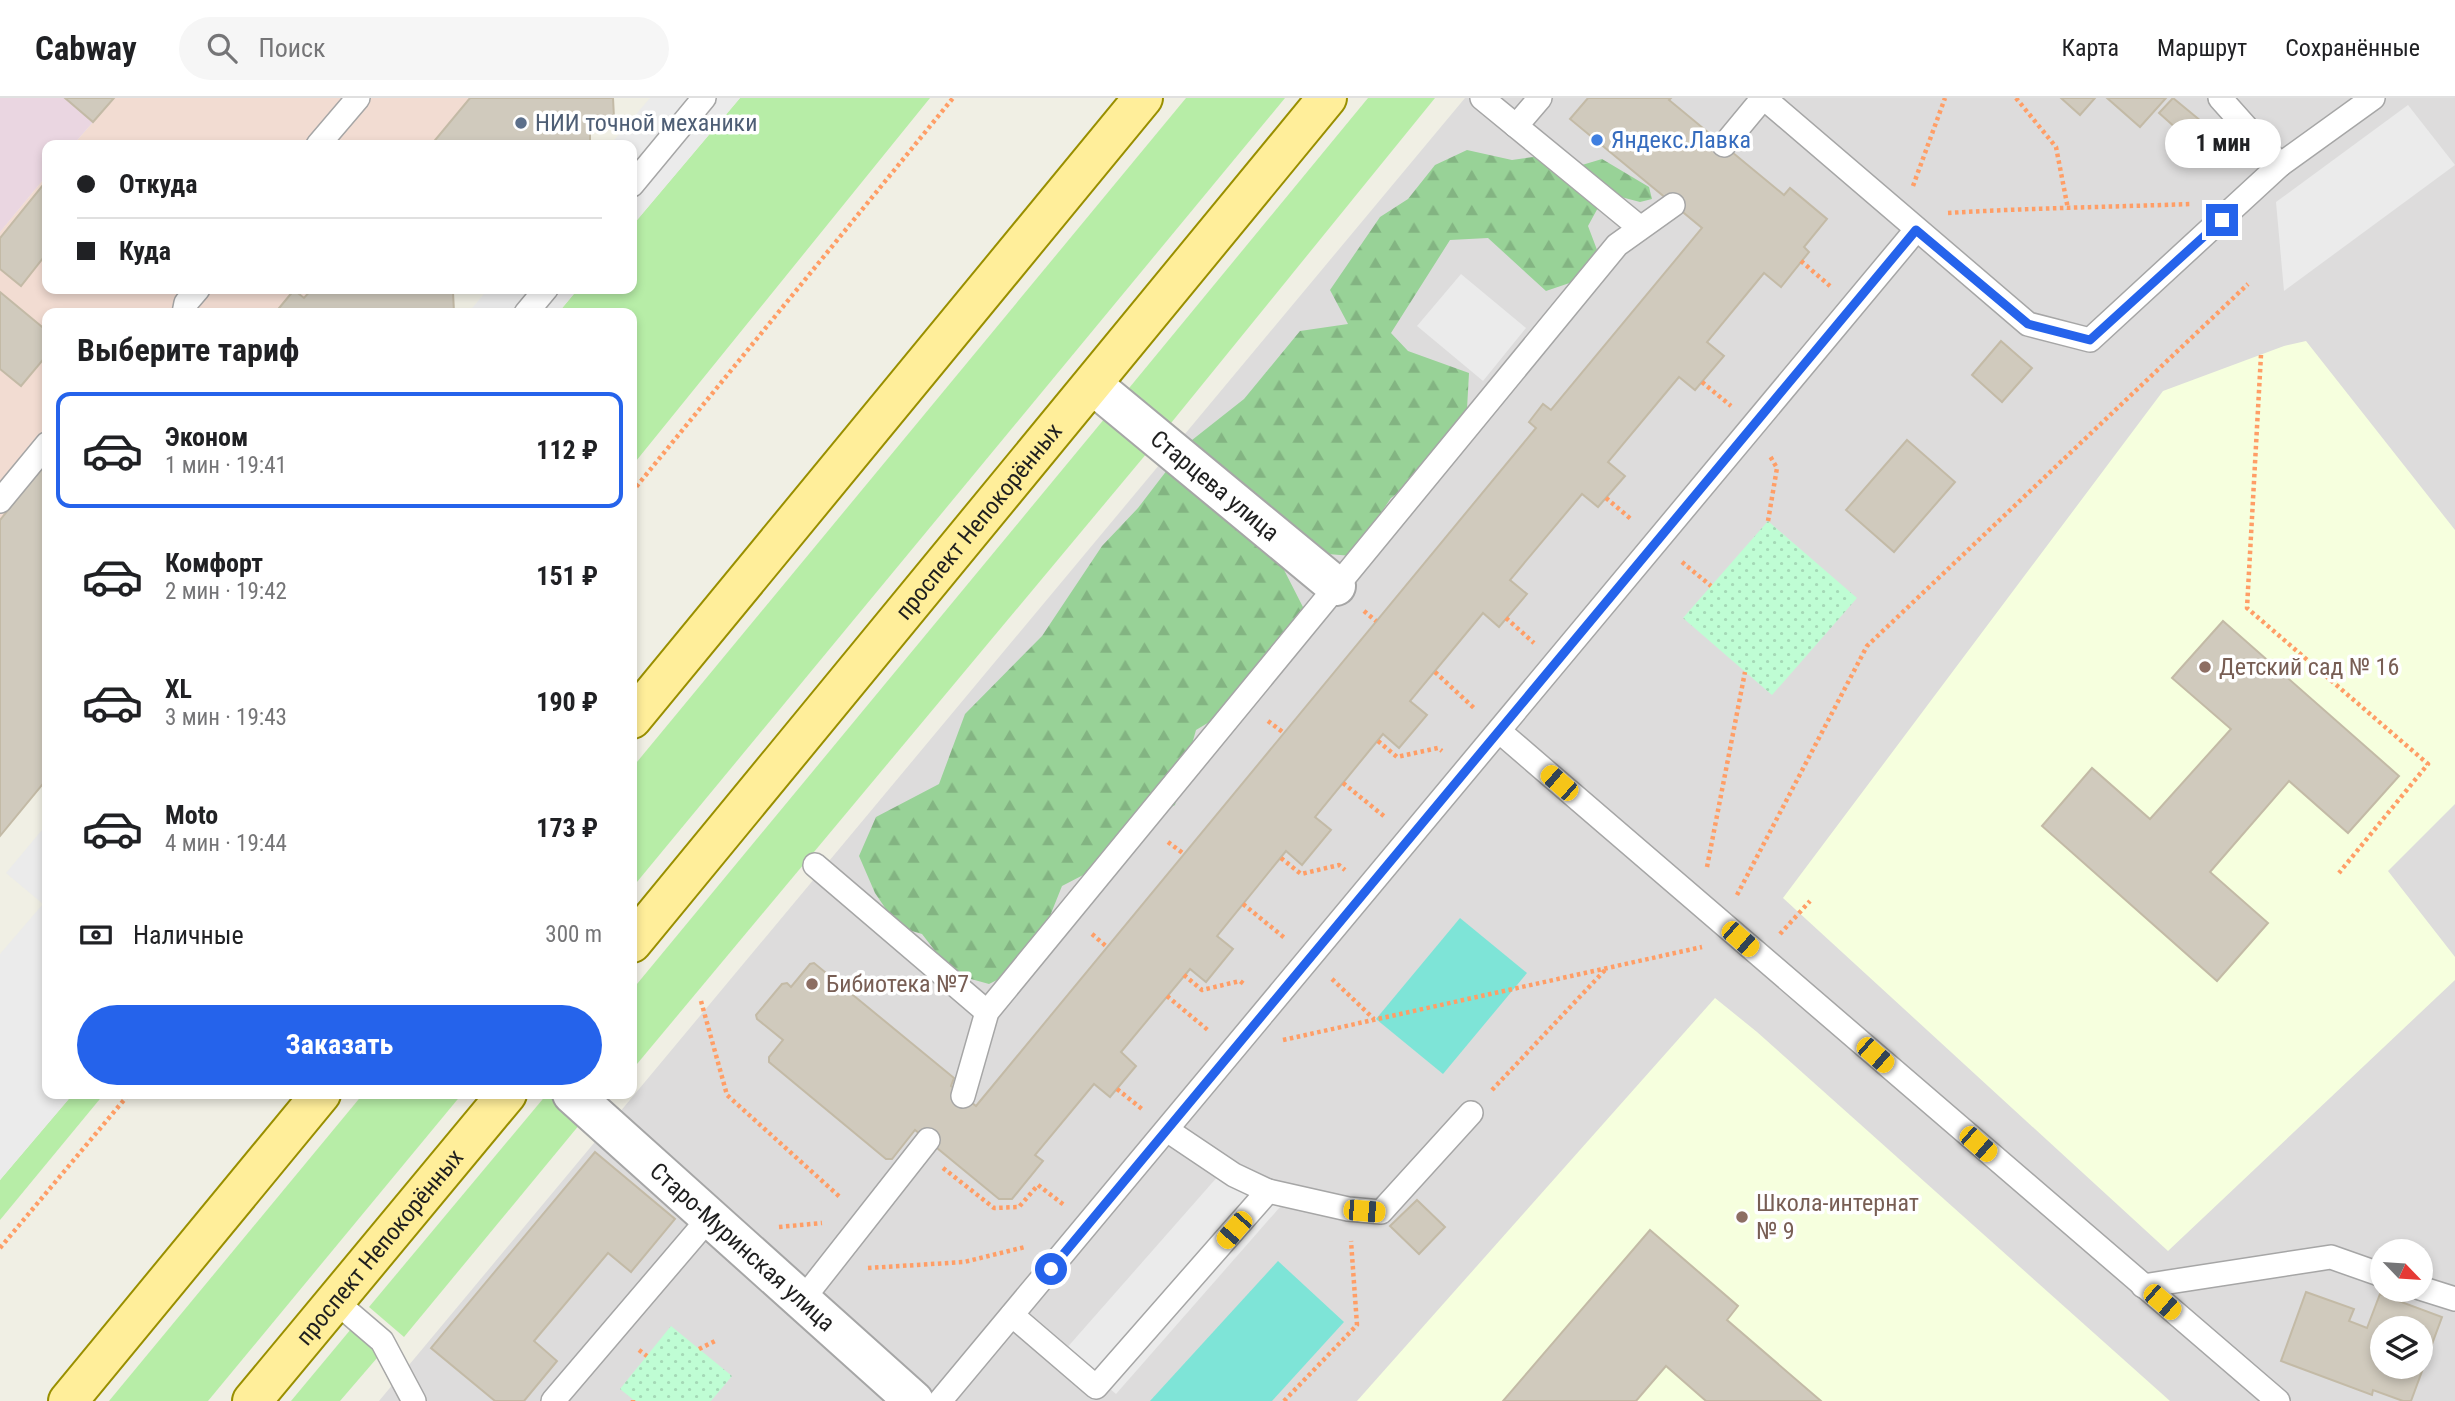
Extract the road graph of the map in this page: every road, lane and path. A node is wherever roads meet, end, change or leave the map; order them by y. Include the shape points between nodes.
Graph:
1 (358, 98) edge
2 (704, 98) edge
3 (953, 98) edge
4 (1143, 98) edge
5 (1327, 98) edge
6 (1482, 98) edge
7 (1540, 98) edge
8 (1763, 98) edge
9 (1945, 98) edge
10 (2016, 98) edge
11 (2220, 98) edge
12 (2373, 98) edge
13 (1517, 126) junction
14 (322, 140) edge
15 (1724, 145) dead end
16 (2280, 165) junction
17 (637, 179) edge
18 (2240, 202) junction
19 (1673, 205) dead end
20 (2068, 209) junction
21 (1909, 223) junction
22 (1639, 228) junction
23 (2248, 284) dead end
24 (542, 294) edge
25 (530, 308) edge
26 (2261, 355) dead end
27 (1093, 385) junction
28 (1754, 425) junction
29 (42, 450) edge
30 (637, 486) edge
31 (0, 501) edge
32 (1768, 521) dead end
33 (1657, 542) junction
34 (1336, 586) junction
35 (1711, 586) dead end
36 (1435, 672) dead end
37 (1745, 672) dead end
38 (637, 713) edge
39 (1499, 731) junction
40 (1378, 741) dead end
41 (1465, 771) junction
42 (1343, 783) dead end
43 (1410, 838) junction
44 (1280, 858) dead end
45 (815, 865) dead end
46 (2339, 873) dead end
47 (1366, 889) junction
48 (1810, 901) dead end
49 (1700, 903) junction
50 (1243, 904) dead end
51 (1722, 923) junction
52 (637, 937) edge
53 (1740, 939) junction
54 (1760, 956) junction
55 (1309, 958) junction
56 (1607, 968) junction
57 (1184, 975) dead end
58 (1167, 996) dead end
59 (701, 1001) dead end
60 (1269, 1006) junction
61 (987, 1012) junction
62 (1375, 1019) junction
63 (1233, 1051) junction
64 (963, 1096) dead end
65 (125, 1099) edge
66 (315, 1099) edge
67 (503, 1099) edge
68 (578, 1099) edge
69 (1471, 1113) joint
70 (1167, 1130) junction
71 (924, 1145) joint
72 (1268, 1191) junction
73 (1348, 1209) junction
74 (710, 1217) junction
75 (865, 1220) junction
76 (1084, 1229) junction
77 (0, 1248) edge
78 (746, 1248) junction
79 (2370, 1271) edge
80 (813, 1285) junction
81 (2143, 1286) junction
82 (2433, 1291) edge
83 (2455, 1299) edge
84 (334, 1300) junction
85 (1012, 1315) junction
86 (717, 1340) dead end
87 (699, 1349) dead end
88 (68, 1401) edge
89 (252, 1401) edge
90 (414, 1401) edge
91 (553, 1401) edge
92 (914, 1401) edge
93 (940, 1401) edge
94 (1284, 1401) edge
95 (2277, 1401) edge

1 - 14 lane
2 - 17 lane
3 - 30 path
4 - 38 main road
5 - 27 main road, проспект Непокорённых
6 - 13 lane
7 - 13 lane
8 - 15 lane
8 - 21 lane
9 - 21 path
10 - 20 path via 2056,147
11 - 16 lane
12 - 16 lane
13 - 22 lane
16 - 18 lane
18 - 20 path
18 - 21 lane via 2090,340 2028,324
19 - 22 lane
20 - 21 path via 2045,207
21 - 28 lane
22 - 34 lane via 1617,245 1522,345
23 - 51 path via 1867,646
24 - 25 lane
26 - 46 path via 2248,608 2428,764
27 - 34 street, Старцева улица
27 - 52 main road, проспект Непокорённых
28 - 32 path via 1777,468
28 - 33 lane
29 - 31 lane
33 - 35 path
33 - 39 lane
34 - 61 lane
36 - 39 path
37 - 49 path
39 - 41 lane
39 - 49 lane
40 - 41 path via 1397,757 1438,748
41 - 43 lane
42 - 43 path
43 - 47 lane
44 - 47 path via 1301,874 1339,865
45 - 61 lane
47 - 55 lane
48 - 54 path
49 - 51 lane
50 - 55 path
51 - 53 lane
53 - 54 lane
53 - 56 path
54 - 81 lane
55 - 60 lane
55 - 62 path
56 - 62 path
56 - 69 path
57 - 60 path via 1202,990 1240,981
58 - 63 path
59 - 75 path via 727,1095
60 - 63 lane
61 - 64 lane
62 - 63 path
63 - 70 lane
65 - 77 path
66 - 88 main road
67 - 84 main road, проспект Непокорённых
68 - 74 street, Старо-Муринская улица
69 - 73 lane via 1381,1212
70 - 72 lane via 1234,1175
70 - 76 lane
71 - 75 lane
71 - 76 path via 994,1208 1019,1207 1038,1185
72 - 73 lane
72 - 85 lane via 1096,1388
73 - 94 path via 1357,1325
74 - 78 street, Старо-Муринская улица
74 - 91 lane
75 - 78 path via 764,1228
75 - 80 lane
76 - 80 path via 964,1262
76 - 85 lane
78 - 80 street, Старо-Муринская улица
79 - 81 lane via 2331,1257
80 - 92 street, Старо-Муринская улица
81 - 95 lane
82 - 83 lane
84 - 89 main road, проспект Непокорённых
84 - 90 lane via 382,1341
85 - 93 lane
86 - 87 path

